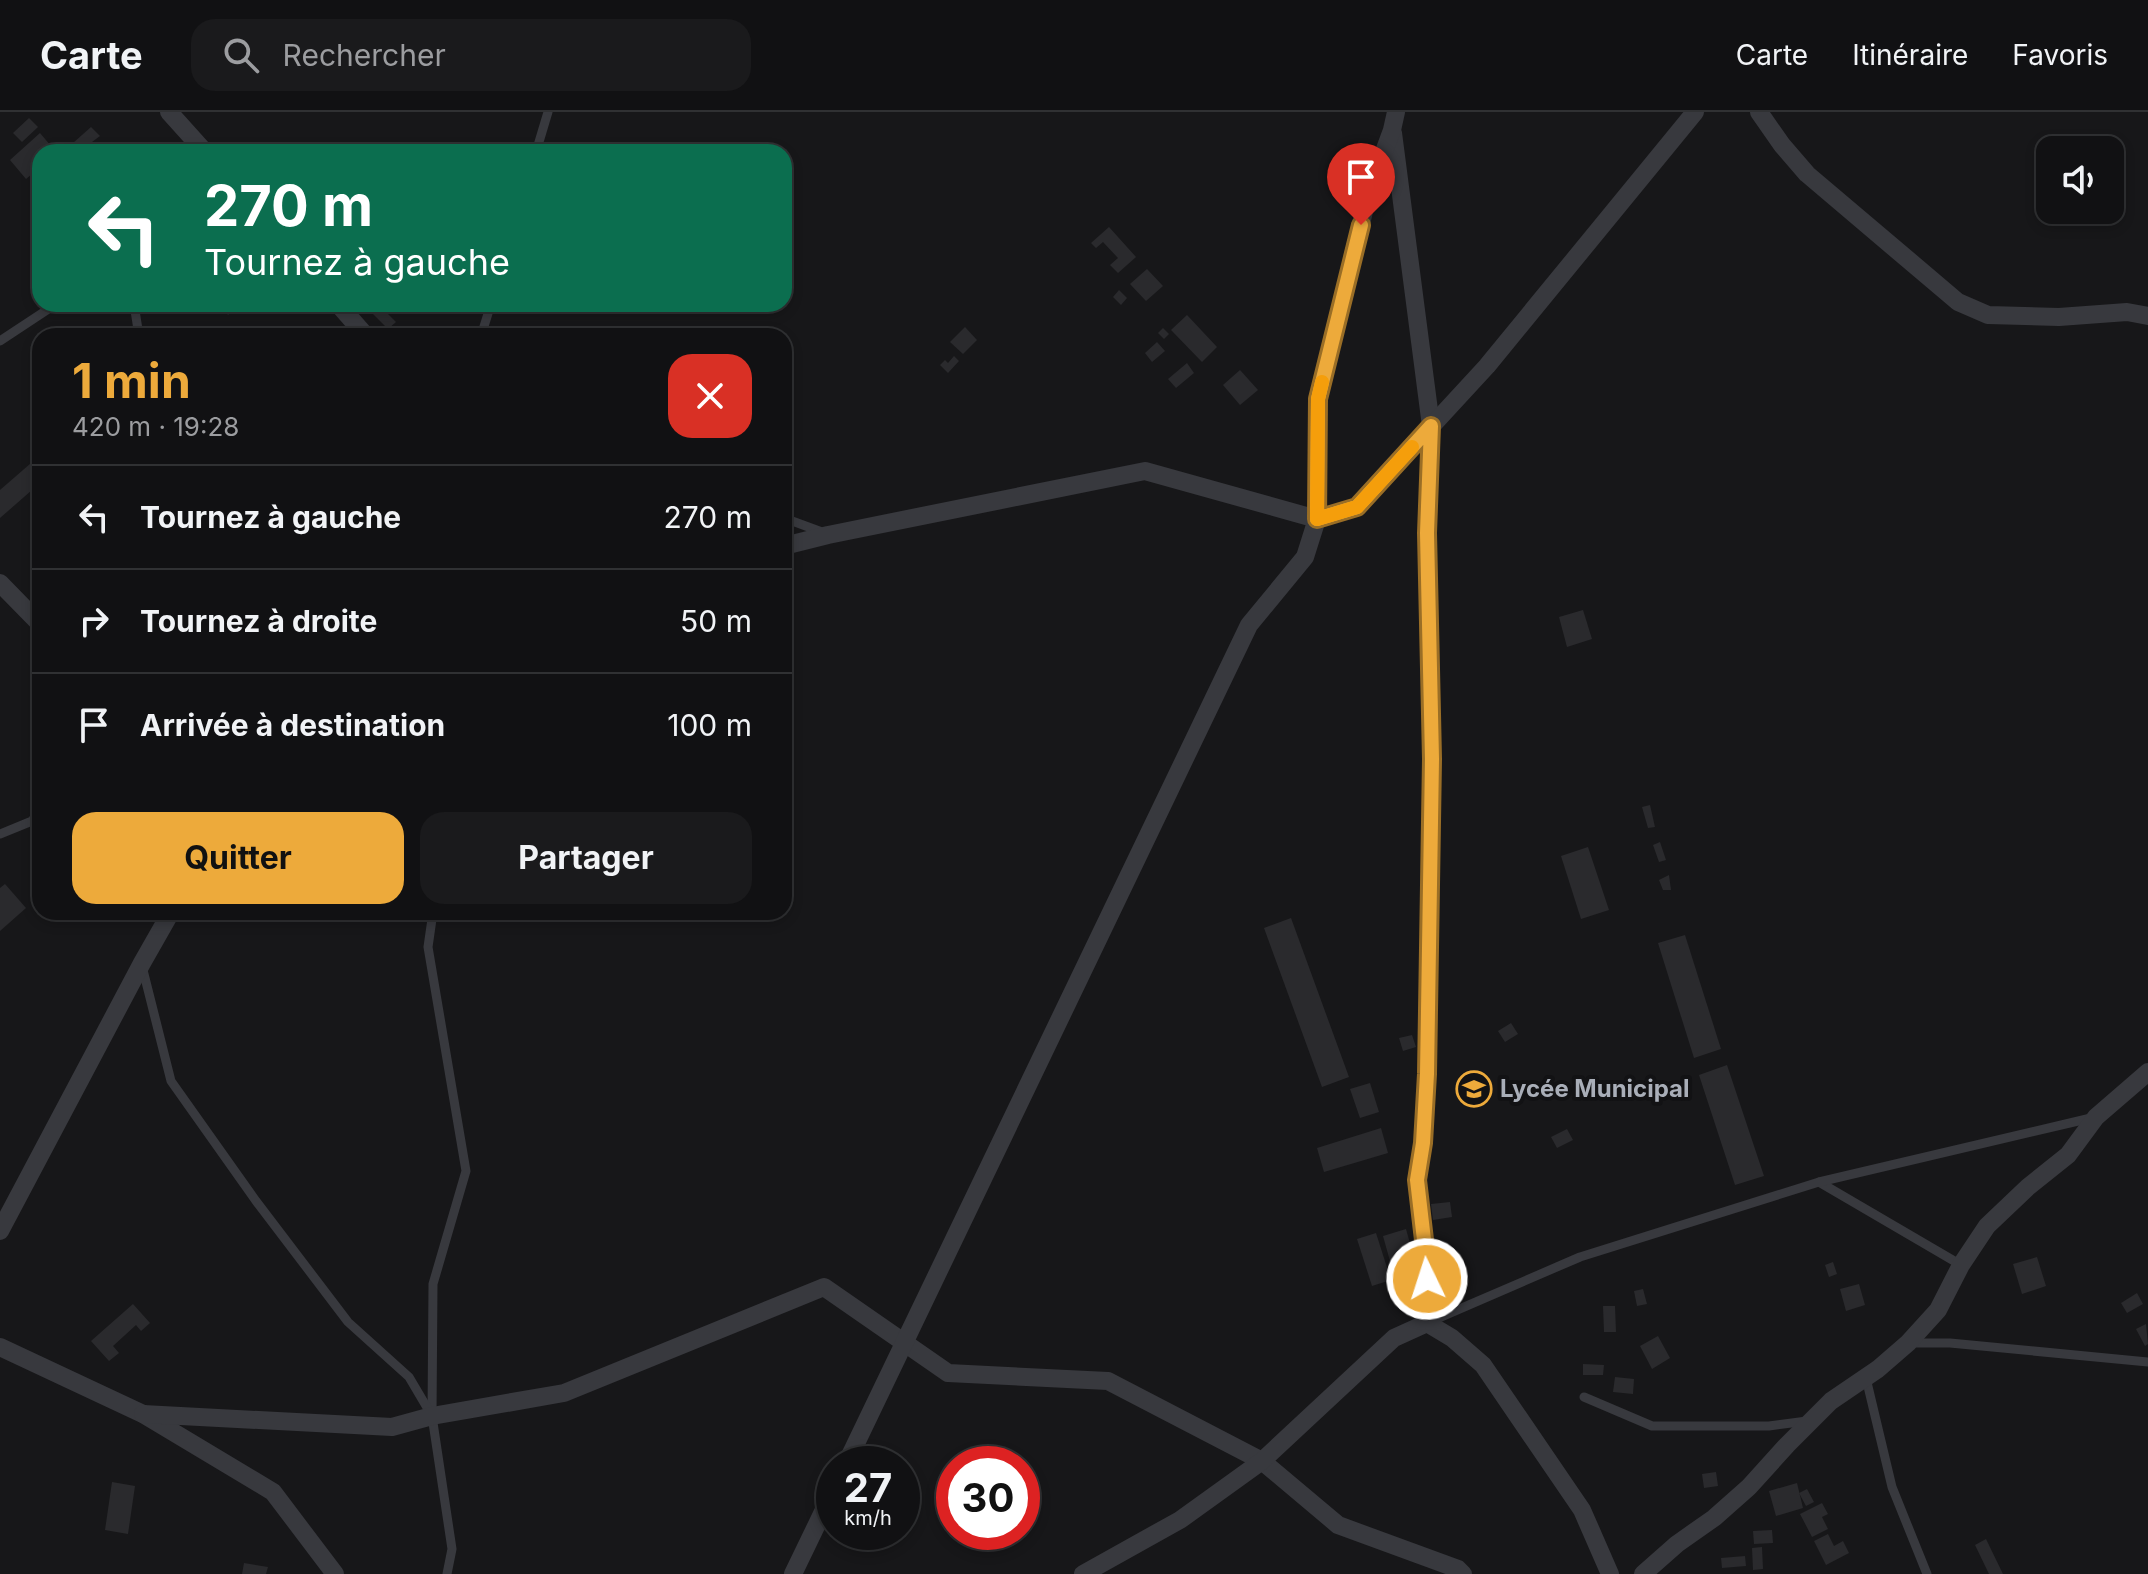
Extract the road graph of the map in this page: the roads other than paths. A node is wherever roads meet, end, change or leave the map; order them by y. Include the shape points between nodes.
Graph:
1 (169, 112) edge
2 (548, 112) edge
3 (1695, 112) edge
4 (1759, 112) edge
5 (1394, 121) edge
6 (198, 144) edge
7 (538, 144) edge
8 (44, 312) edge
9 (345, 312) edge
10 (2148, 316) edge
11 (359, 328) edge
12 (0, 341) edge
13 (1431, 426) junction
14 (1317, 519) junction
15 (792, 521) edge
16 (828, 535) junction
17 (792, 544) edge
18 (0, 583) edge
19 (32, 616) edge
20 (32, 821) edge
21 (0, 834) edge
22 (166, 920) edge
23 (432, 920) edge
24 (142, 963) junction
25 (2148, 1072) edge
26 (2096, 1117) junction
27 (1819, 1182) junction
28 (0, 1231) edge
29 (1961, 1265) junction
30 (1427, 1323) junction
31 (905, 1342) junction
32 (1908, 1343) junction
33 (0, 1347) edge
34 (2148, 1362) edge
35 (1866, 1378) junction
36 (1584, 1397) dead end
37 (143, 1414) junction
38 (432, 1416) junction
39 (1811, 1421) junction
40 (855, 1446) edge
41 (1262, 1461) junction
42 (816, 1526) edge
43 (335, 1574) edge
44 (447, 1574) edge
45 (793, 1574) edge
46 (1083, 1574) edge
47 (1463, 1574) edge
48 (1610, 1574) edge
49 (1643, 1574) edge
50 (1927, 1574) edge

1 - 6 street
2 - 7 lane
3 - 13 street via 1487,366
4 - 10 street via 1807,174 1958,302 1988,315
5 - 13 street
5 - 14 street via 1368,195 1318,399
8 - 12 lane
9 - 11 street
13 - 14 street via 1357,507
13 - 30 street via 1427,1074 1417,1180
14 - 16 street via 1145,471
14 - 31 street via 1305,557 1249,625
15 - 16 lane
16 - 17 street
18 - 19 street
20 - 21 lane
22 - 24 street
23 - 38 lane via 428,947 466,1171 433,1284
24 - 28 street
24 - 38 lane via 171,1081 348,1322 409,1377
25 - 26 street
26 - 27 lane
26 - 29 street via 2068,1155 1987,1226
27 - 29 lane
27 - 30 lane via 1580,1257
29 - 32 street via 1938,1310
30 - 41 street via 1394,1338
30 - 48 street via 1483,1365 1582,1510
31 - 38 street via 824,1287 564,1393
31 - 40 street
31 - 41 street via 948,1373 1108,1381
32 - 34 lane
32 - 35 street
33 - 37 street
35 - 39 street
35 - 50 lane via 1892,1487
36 - 39 lane via 1652,1426
37 - 38 street via 392,1427
37 - 43 street via 273,1492
38 - 44 lane via 452,1549
39 - 49 street via 1749,1487
41 - 46 street via 1180,1520
41 - 47 street via 1338,1525
42 - 45 street

